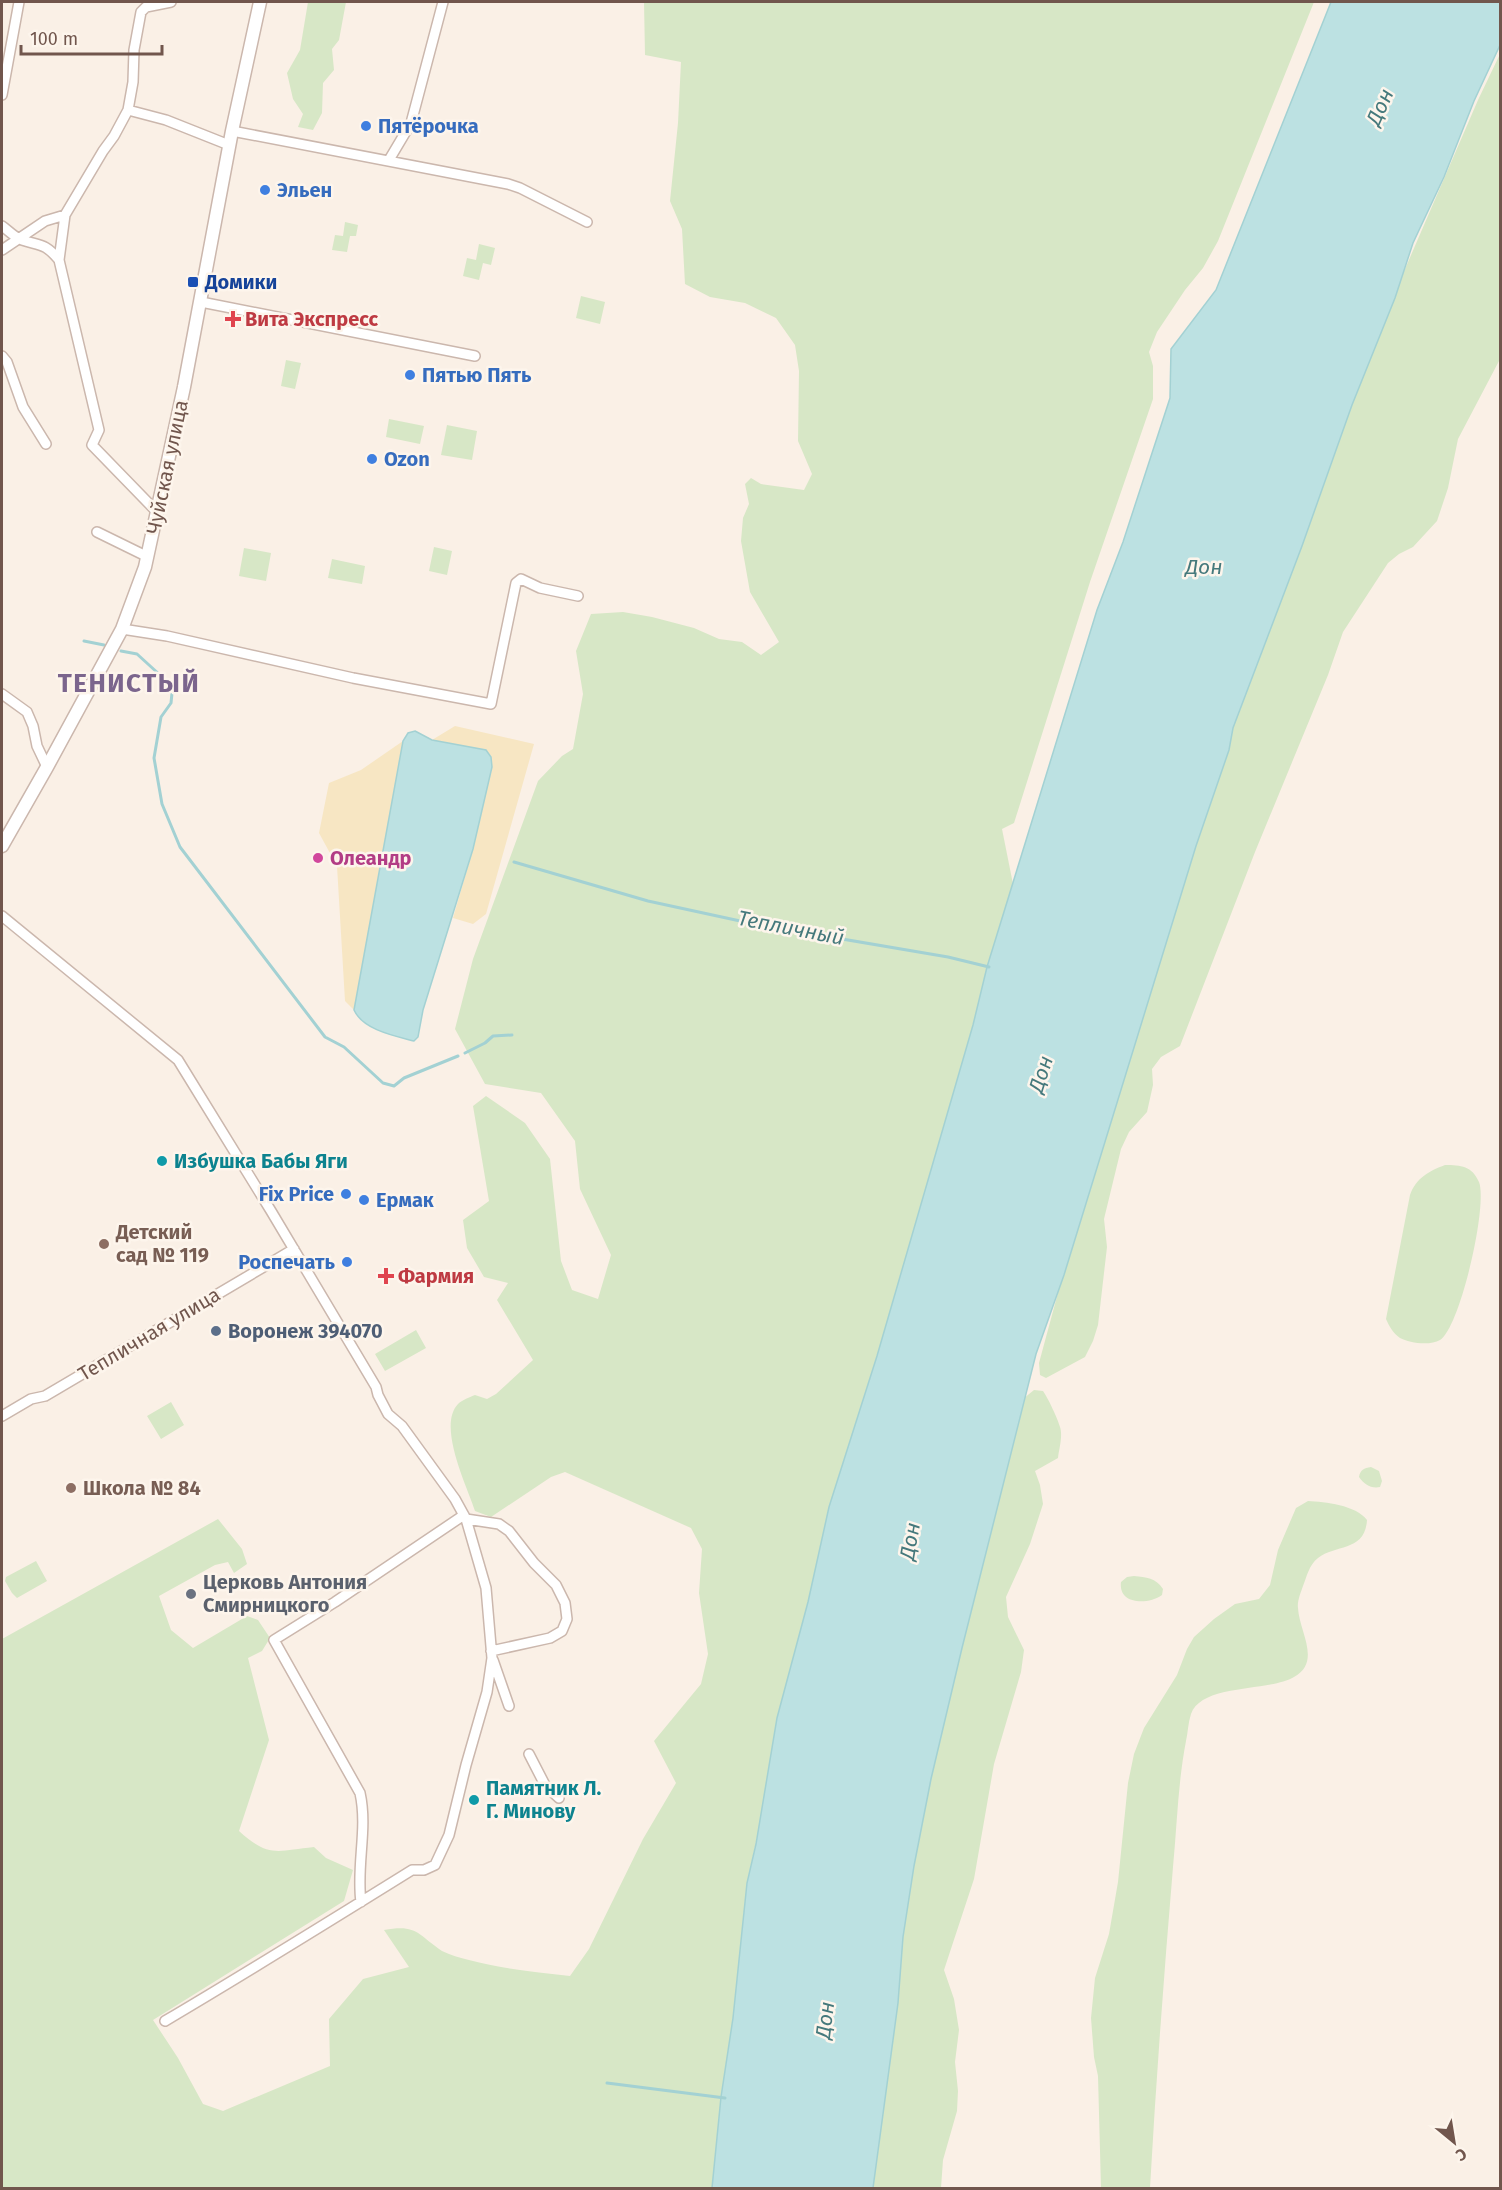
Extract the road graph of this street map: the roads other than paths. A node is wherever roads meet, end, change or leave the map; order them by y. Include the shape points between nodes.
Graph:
1 (19, 2) edge
2 (171, 2) edge
3 (260, 2) edge
4 (443, 2) edge
5 (2, 95) edge
6 (128, 110) junction
7 (232, 131) junction
8 (230, 145) junction
9 (389, 160) junction
10 (66, 215) junction
11 (587, 222) dead end
12 (2, 226) edge
13 (19, 239) junction
14 (2, 250) edge
15 (58, 260) junction
16 (201, 302) junction
17 (2, 356) edge
18 (475, 356) dead end
19 (46, 444) dead end
20 (158, 513) junction
21 (97, 532) dead end
22 (148, 557) junction
23 (578, 596) dead end
24 (122, 629) junction
25 (2, 694) edge
26 (47, 767) junction
27 (2, 846) edge
28 (2, 916) edge
29 (294, 1249) junction
30 (2, 1416) edge
31 (465, 1517) junction
32 (492, 1654) junction
33 (509, 1706) dead end
34 (529, 1754) dead end
35 (559, 1798) dead end
36 (361, 1902) junction
37 (165, 2021) dead end

1 - 5 street
2 - 6 street via 146,7 141,12
3 - 7 street, Чуйская улица
4 - 9 street via 411,123
6 - 8 street
6 - 10 street
7 - 8 street, Чуйская улица
7 - 9 street
8 - 16 street, Чуйская улица
9 - 11 street via 514,186
10 - 13 street via 45,221
10 - 15 street
12 - 13 street
13 - 14 street
13 - 15 street via 40,243
15 - 20 street via 99,430 92,445
16 - 18 street
16 - 20 street, Чуйская улица
17 - 19 street via 23,407
20 - 22 street, Чуйская улица
21 - 22 street
22 - 24 street, Чуйская улица
23 - 24 street via 540,588 526,580 516,582 491,704
24 - 26 street
25 - 26 street via 27,712
26 - 27 street
28 - 29 street via 178,1060
29 - 30 street, Тепличная улица via 45,1395
29 - 31 street via 388,1414 402,1426
31 - 32 street via 486,1588
31 - 32 street via 499,1524 509,1531 556,1585 565,1603 567,1619 562,1631
31 - 36 street via 274,1640 360,1793 364,1811
32 - 33 street
32 - 36 street via 487,1692 449,1835 435,1865 412,1870
34 - 35 street via 545,1785
36 - 37 street

